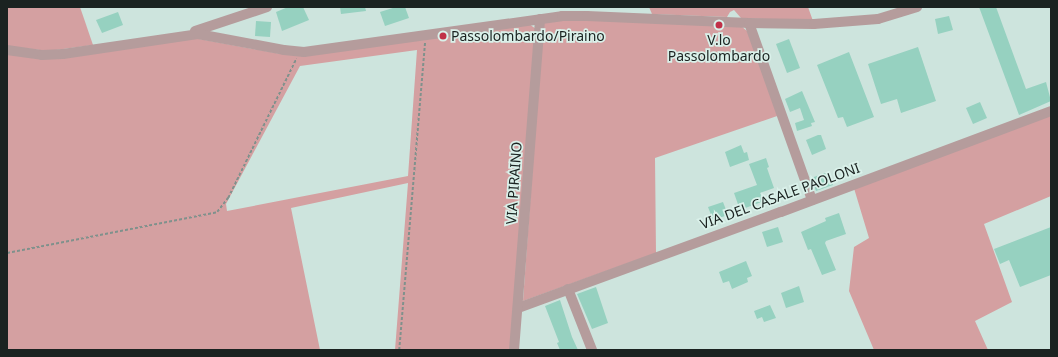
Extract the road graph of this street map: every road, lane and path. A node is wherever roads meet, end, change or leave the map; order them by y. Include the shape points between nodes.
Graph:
1 (267, 7) edge
2 (917, 7) edge
3 (540, 19) junction
4 (749, 23) junction
5 (182, 35) junction
6 (426, 35) junction
7 (7, 50) edge
8 (299, 52) junction
9 (1051, 111) edge
10 (812, 200) junction
11 (7, 252) edge
12 (568, 289) junction
13 (518, 308) junction
14 (398, 350) edge
15 (514, 350) edge
16 (592, 350) edge

1 - 5 street
2 - 4 street via 867,21 814,24
3 - 4 street via 587,16
3 - 6 street
3 - 13 street, VIA PIRAINO
4 - 10 street
5 - 7 street via 63,54 33,55
5 - 8 street via 207,35
6 - 8 street
6 - 14 path
8 - 11 path via 228,198 217,212
9 - 10 street, VIA DEL CASALE PAOLONI
10 - 12 street, VIA DEL CASALE PAOLONI
12 - 13 street, VIA DEL CASALE PAOLONI
12 - 16 street
13 - 15 street, VIA PIRAINO

